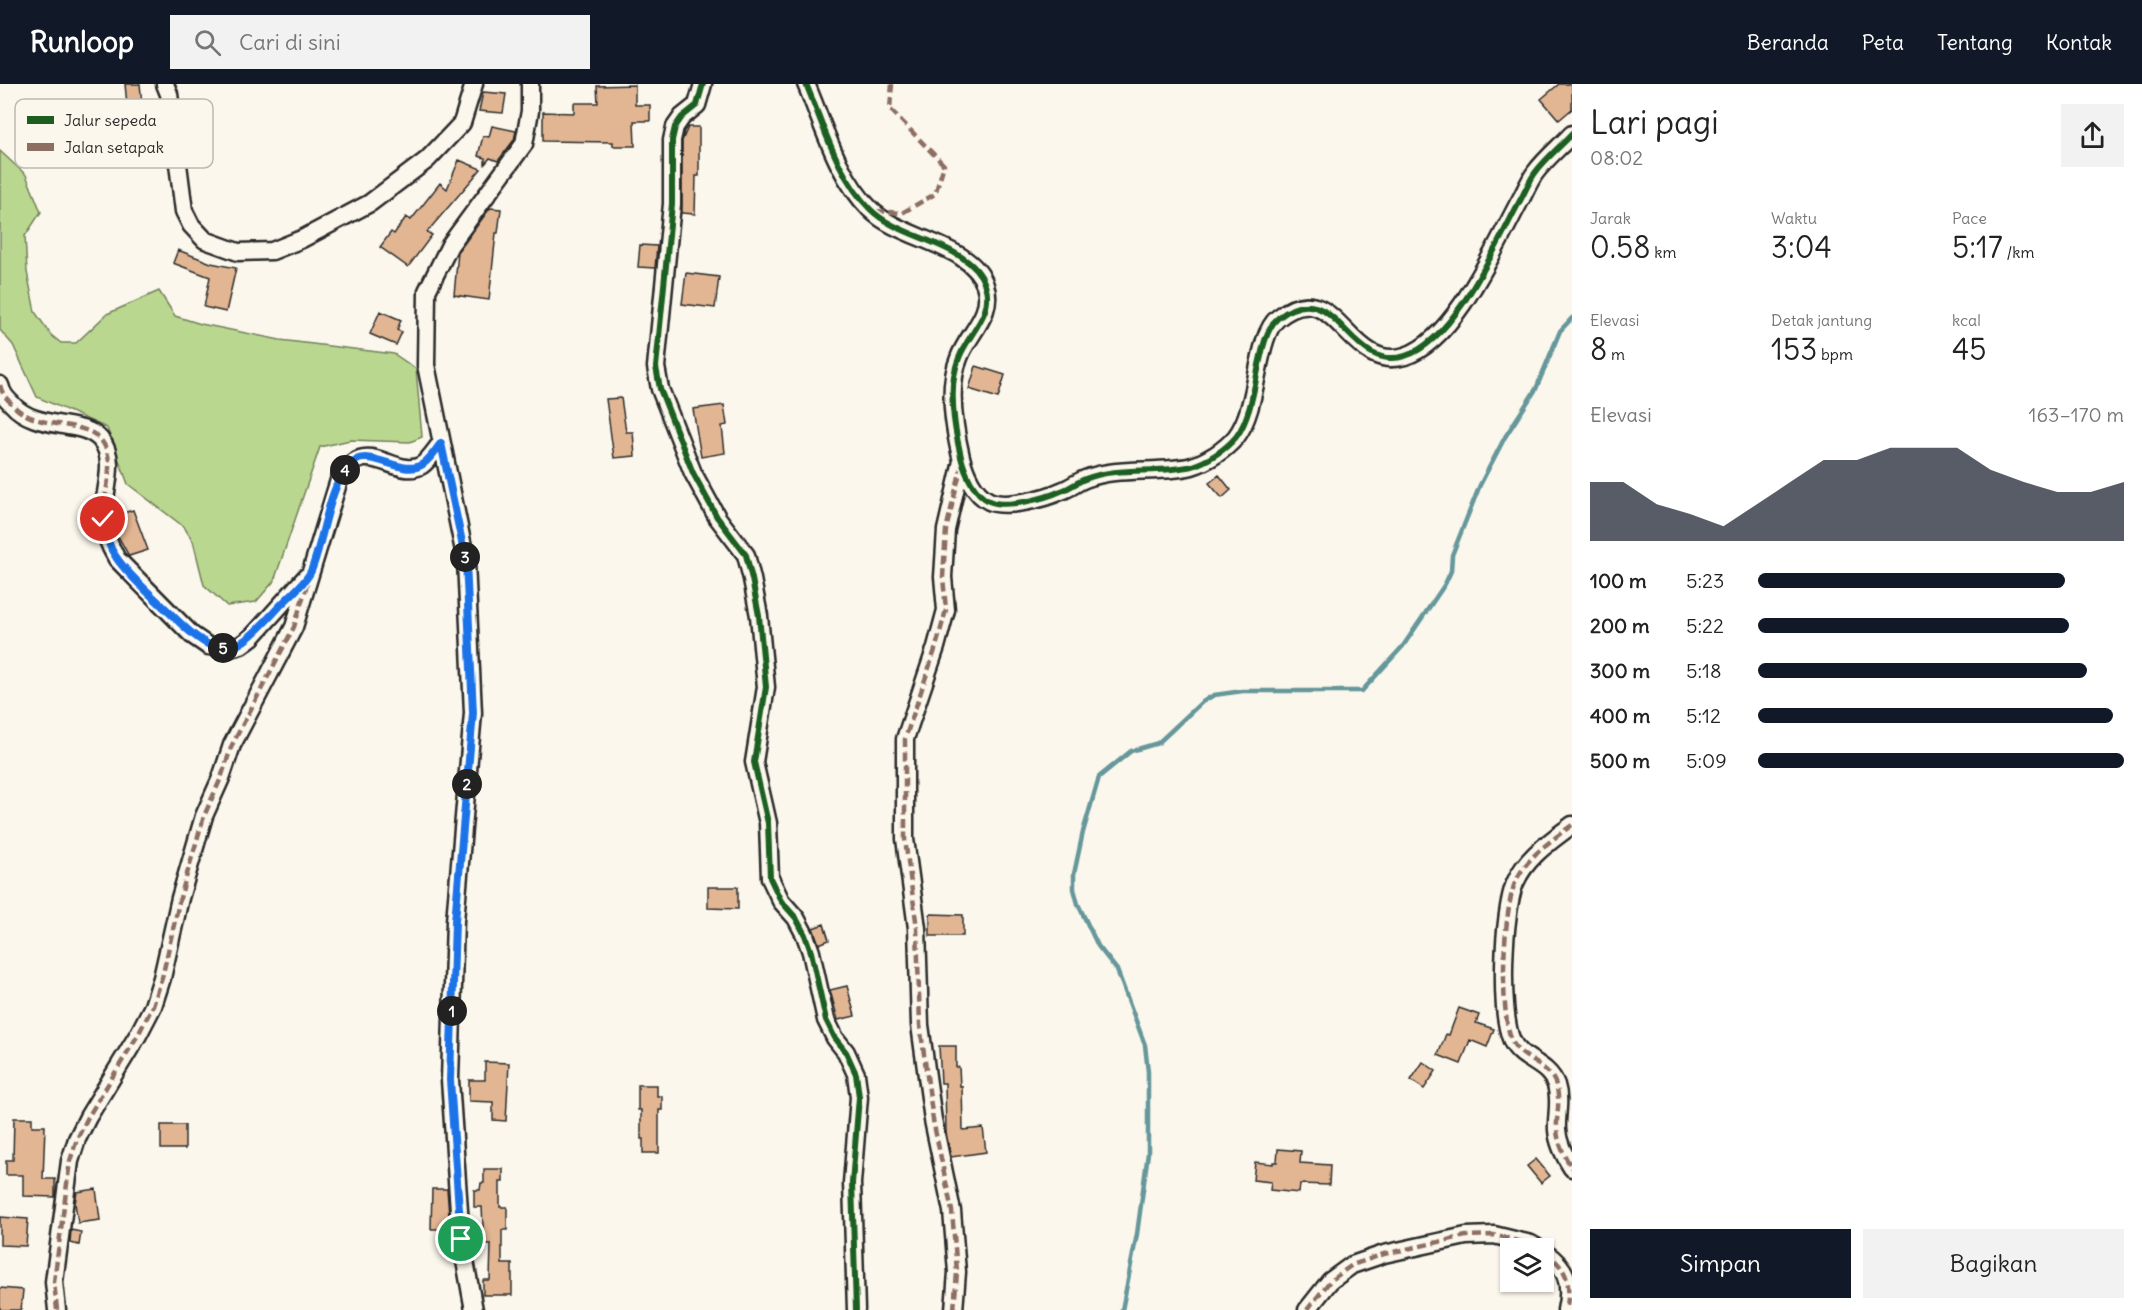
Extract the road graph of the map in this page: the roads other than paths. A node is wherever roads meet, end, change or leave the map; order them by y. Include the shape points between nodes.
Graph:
1 (165, 84) edge
2 (474, 84) edge
3 (530, 84) edge
4 (704, 84) edge
5 (806, 84) edge
6 (170, 99) edge
7 (1572, 134) edge
8 (178, 168) edge
9 (0, 385) edge
10 (441, 443) junction
11 (962, 461) junction
12 (310, 573) junction
13 (1572, 825) edge
14 (1572, 1168) edge
15 (1506, 1238) edge
16 (1554, 1258) edge
17 (57, 1310) edge
18 (474, 1310) edge
19 (856, 1310) edge
20 (954, 1310) edge
21 (1307, 1310) edge
22 (1566, 1310) edge

1 - 6 street
2 - 8 street via 462,123 427,160 370,203 302,240 272,251 238,252 205,240 184,211
3 - 10 street via 524,144 450,245 427,291 426,365
4 - 19 street via 697,105 682,117 672,140 672,204 656,367 660,389 693,473 717,518 746,555 752,579 766,687 754,762 768,823 770,878 805,935 826,1020 856,1074 859,1096 852,1183
5 - 11 street via 844,176 871,211 903,231 948,248 970,262 985,284 987,309 958,358 952,395
7 - 11 street via 1535,173 1459,312 1429,343 1404,356 1374,355 1361,348 1324,309 1297,308 1271,325 1254,398 1238,435 1218,454 1190,467 1123,470 1086,478 1059,493 1010,504 989,501 973,487
9 - 12 street via 2,394 17,411 35,420 84,430 98,437 106,447 109,461 103,519 110,547 117,559 184,627 208,646 226,649 241,645
10 - 12 street via 422,465 410,467 363,458 351,462 339,480
10 - 18 street via 466,561 473,713 455,921 450,1080 461,1239
11 - 20 street via 946,530 946,610 905,739 905,839 917,928 920,1025 933,1120 952,1211 957,1272
12 - 17 street via 294,627 232,745 204,816 153,1006 77,1139 70,1161 54,1282
13 - 14 street via 1535,852 1515,883 1506,927 1504,976 1507,1023 1513,1043 1549,1071 1560,1106 1557,1129
15 - 21 street via 1466,1236 1352,1265 1329,1281
16 - 22 street via 1569,1280

